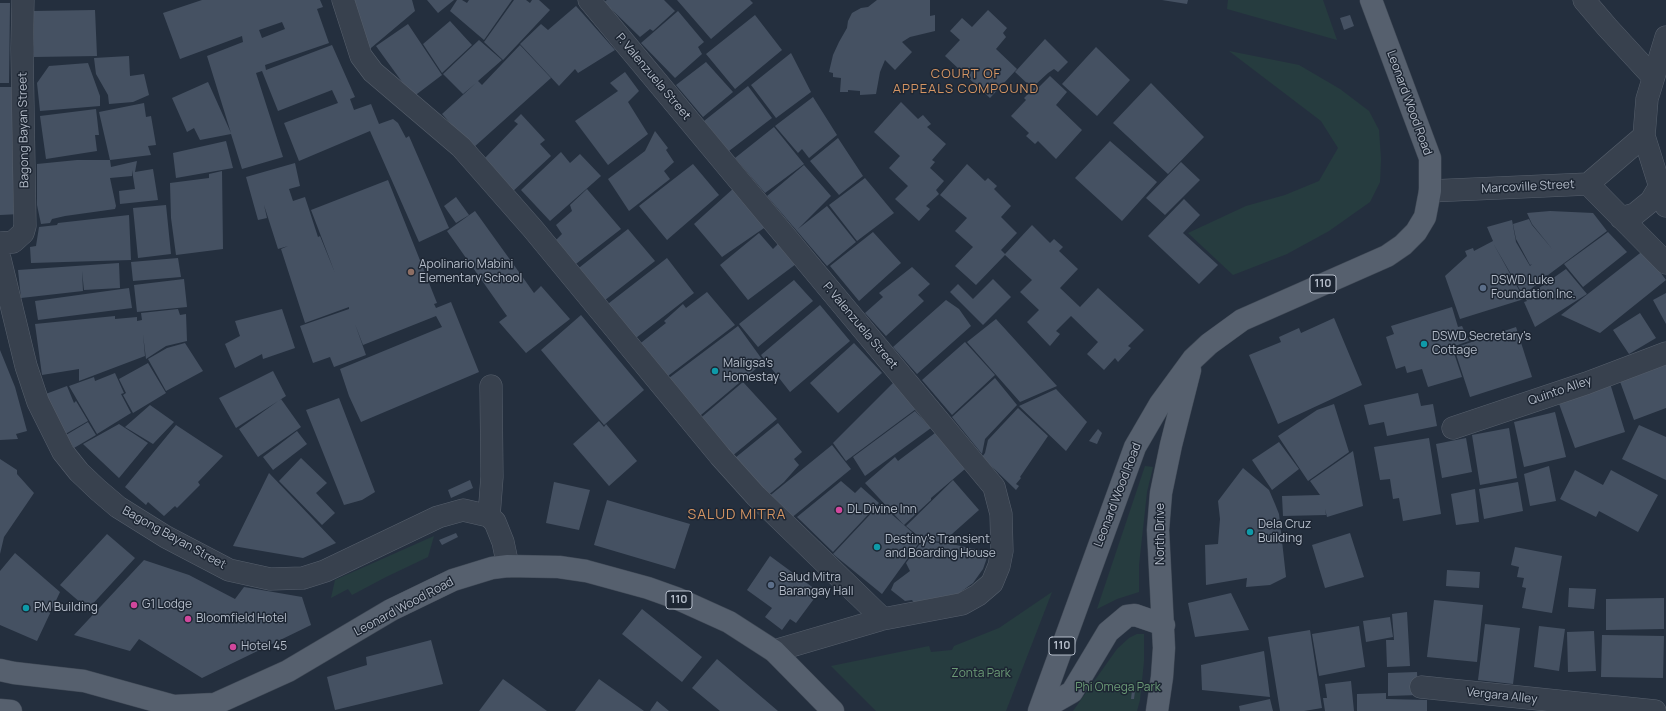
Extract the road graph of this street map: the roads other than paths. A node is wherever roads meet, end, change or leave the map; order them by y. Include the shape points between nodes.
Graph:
1 (23, 0) edge
2 (343, 0) edge
3 (589, 0) edge
4 (1371, 0) edge
5 (1584, 0) edge
6 (1666, 37) edge
7 (1653, 77) junction
8 (1644, 136) junction
9 (1588, 184) junction
10 (1660, 186) junction
11 (1430, 191) junction
12 (1666, 206) edge
13 (1621, 218) junction
14 (0, 243) edge
15 (0, 259) edge
16 (1666, 263) edge
17 (1666, 353) edge
18 (1193, 359) junction
19 (491, 386) dead end
20 (1453, 428) dead end
21 (1170, 445) junction
22 (1135, 447) junction
23 (490, 516) junction
24 (508, 566) junction
25 (884, 620) junction
26 (1164, 625) junction
27 (774, 651) junction
28 (0, 670) edge
29 (1421, 687) dead end
30 (0, 710) edge
31 (11, 711) edge
32 (833, 711) edge
33 (1039, 711) edge
34 (1157, 711) edge
35 (1655, 711) edge

1 - 14 street, Bagong Bayan Street via 25,226 23,233 14,242
2 - 25 street via 361,56 373,72 461,147 533,229 720,456 756,496
3 - 25 street, P. Valenzuela Street via 994,487 1001,514 1002,533 999,566 992,583 962,604
4 - 11 main road, Leonard Wood Road / 110 via 1430,158
5 - 7 street
6 - 7 street
7 - 8 street via 1647,99
8 - 9 street
8 - 10 street
9 - 11 street, Marcoville Street
9 - 13 street, Marcoville Street
10 - 12 street
10 - 13 street via 1651,201 1635,214
11 - 18 main road, Leonard Wood Road / 110 via 1426,217 1403,245 1387,256 1242,320
13 - 16 street, Marcoville Street
15 - 23 street, Bagong Bayan Street via 28,373 38,402 63,452 79,472 118,507 166,537 229,570 270,579 303,578 325,571 438,517 463,510
17 - 20 street, Quinto Alley via 1587,383
18 - 21 main road, North Drive
18 - 22 main road, Leonard Wood Road / 110 via 1160,404
19 - 23 street
21 - 22 main road via 1166,439 1154,433
21 - 26 main road, North Drive via 1161,493 1158,530
22 - 33 main road, Leonard Wood Road / 110
23 - 24 street via 503,542
24 - 27 main road, Leonard Wood Road / 110 via 580,570 648,588 729,622
24 - 28 main road, Leonard Wood Road / 110 via 492,568 453,580 391,610 288,671 215,704 174,706 84,681 14,674
25 - 27 street, P. Valenzuela Street
26 - 33 main road via 1135,615 1127,616 1108,632 1072,692
26 - 34 main road, North Drive via 1162,677
27 - 32 main road, Leonard Wood Road / 110
29 - 35 street, Vergara Alley
30 - 31 main road

